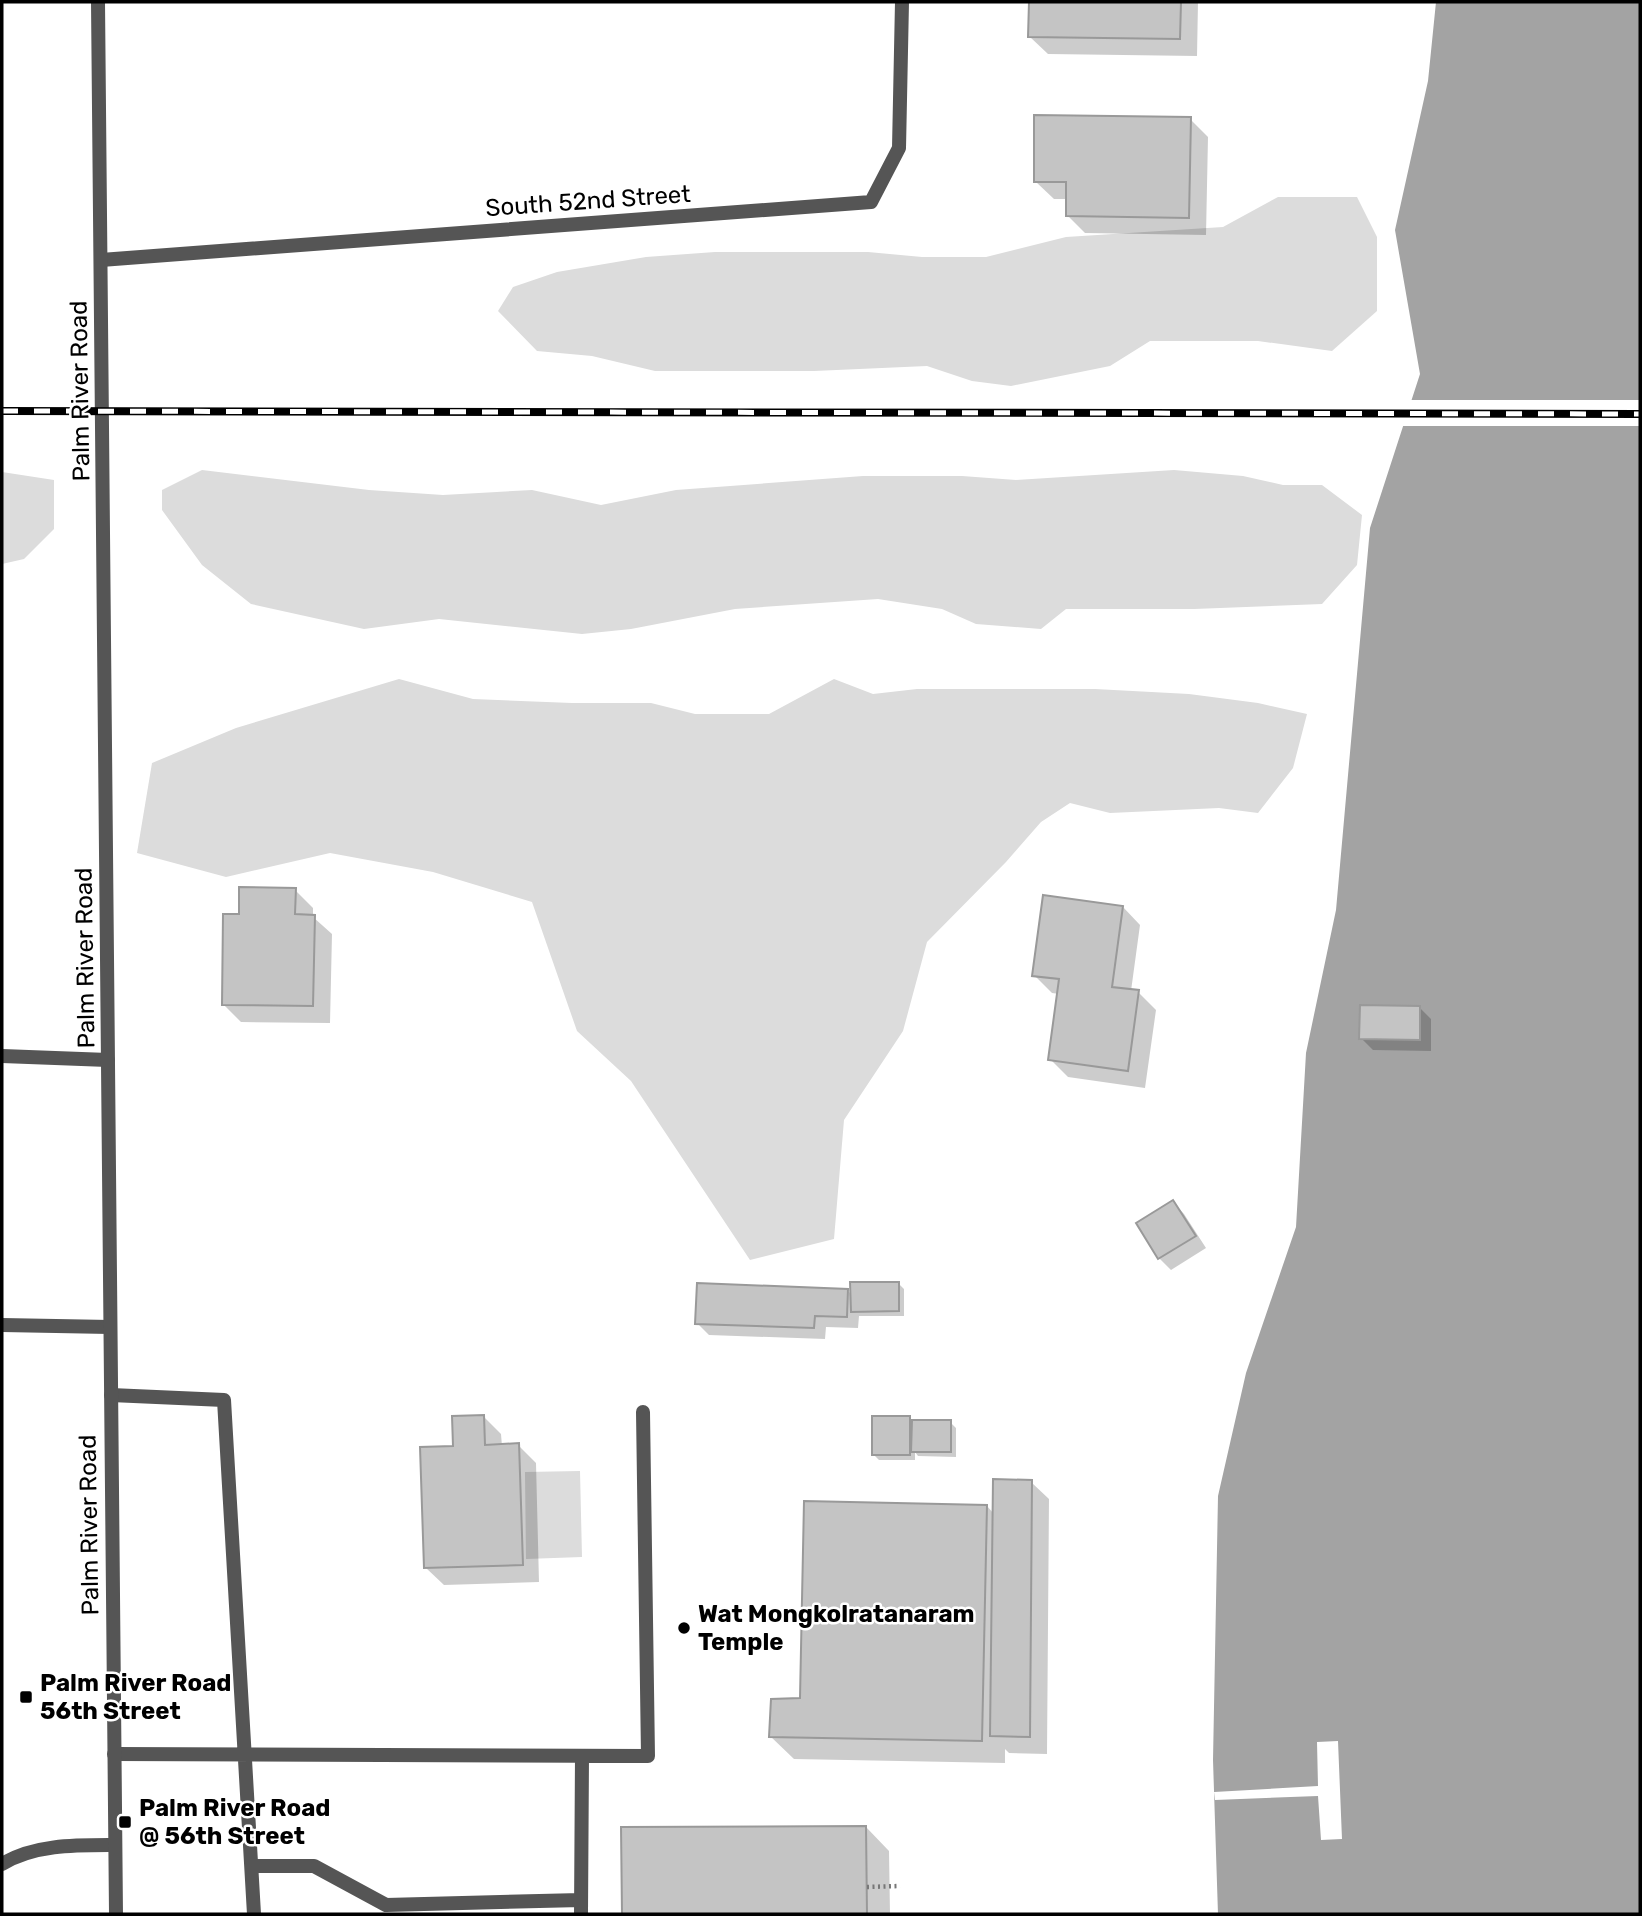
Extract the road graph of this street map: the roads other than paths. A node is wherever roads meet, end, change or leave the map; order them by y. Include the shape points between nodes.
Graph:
1 (98, 2) edge
2 (902, 2) edge
3 (101, 260) junction
4 (2, 1056) edge
5 (108, 1060) junction
6 (2, 1325) edge
7 (110, 1327) junction
8 (111, 1395) junction
9 (643, 1412) dead end
10 (114, 1754) junction
11 (243, 1755) junction
12 (582, 1756) junction
13 (115, 1845) junction
14 (2, 1864) edge
15 (252, 1866) junction
16 (581, 1907) edge
17 (116, 1914) edge
18 (254, 1914) edge

1 - 3 street, Palm River Road
2 - 3 street, South 52nd Street via 900,148 871,202
3 - 5 street, Palm River Road
4 - 5 street
5 - 7 street, Palm River Road
6 - 7 street
7 - 8 street, Palm River Road
8 - 10 street, Palm River Road
8 - 11 street via 224,1400
9 - 12 street via 648,1756
10 - 11 street
10 - 13 street, Palm River Road
11 - 12 street
11 - 15 street
12 - 16 street
13 - 14 street via 63,1845
13 - 17 street, Palm River Road
15 - 16 street via 314,1866 386,1905
15 - 18 street

